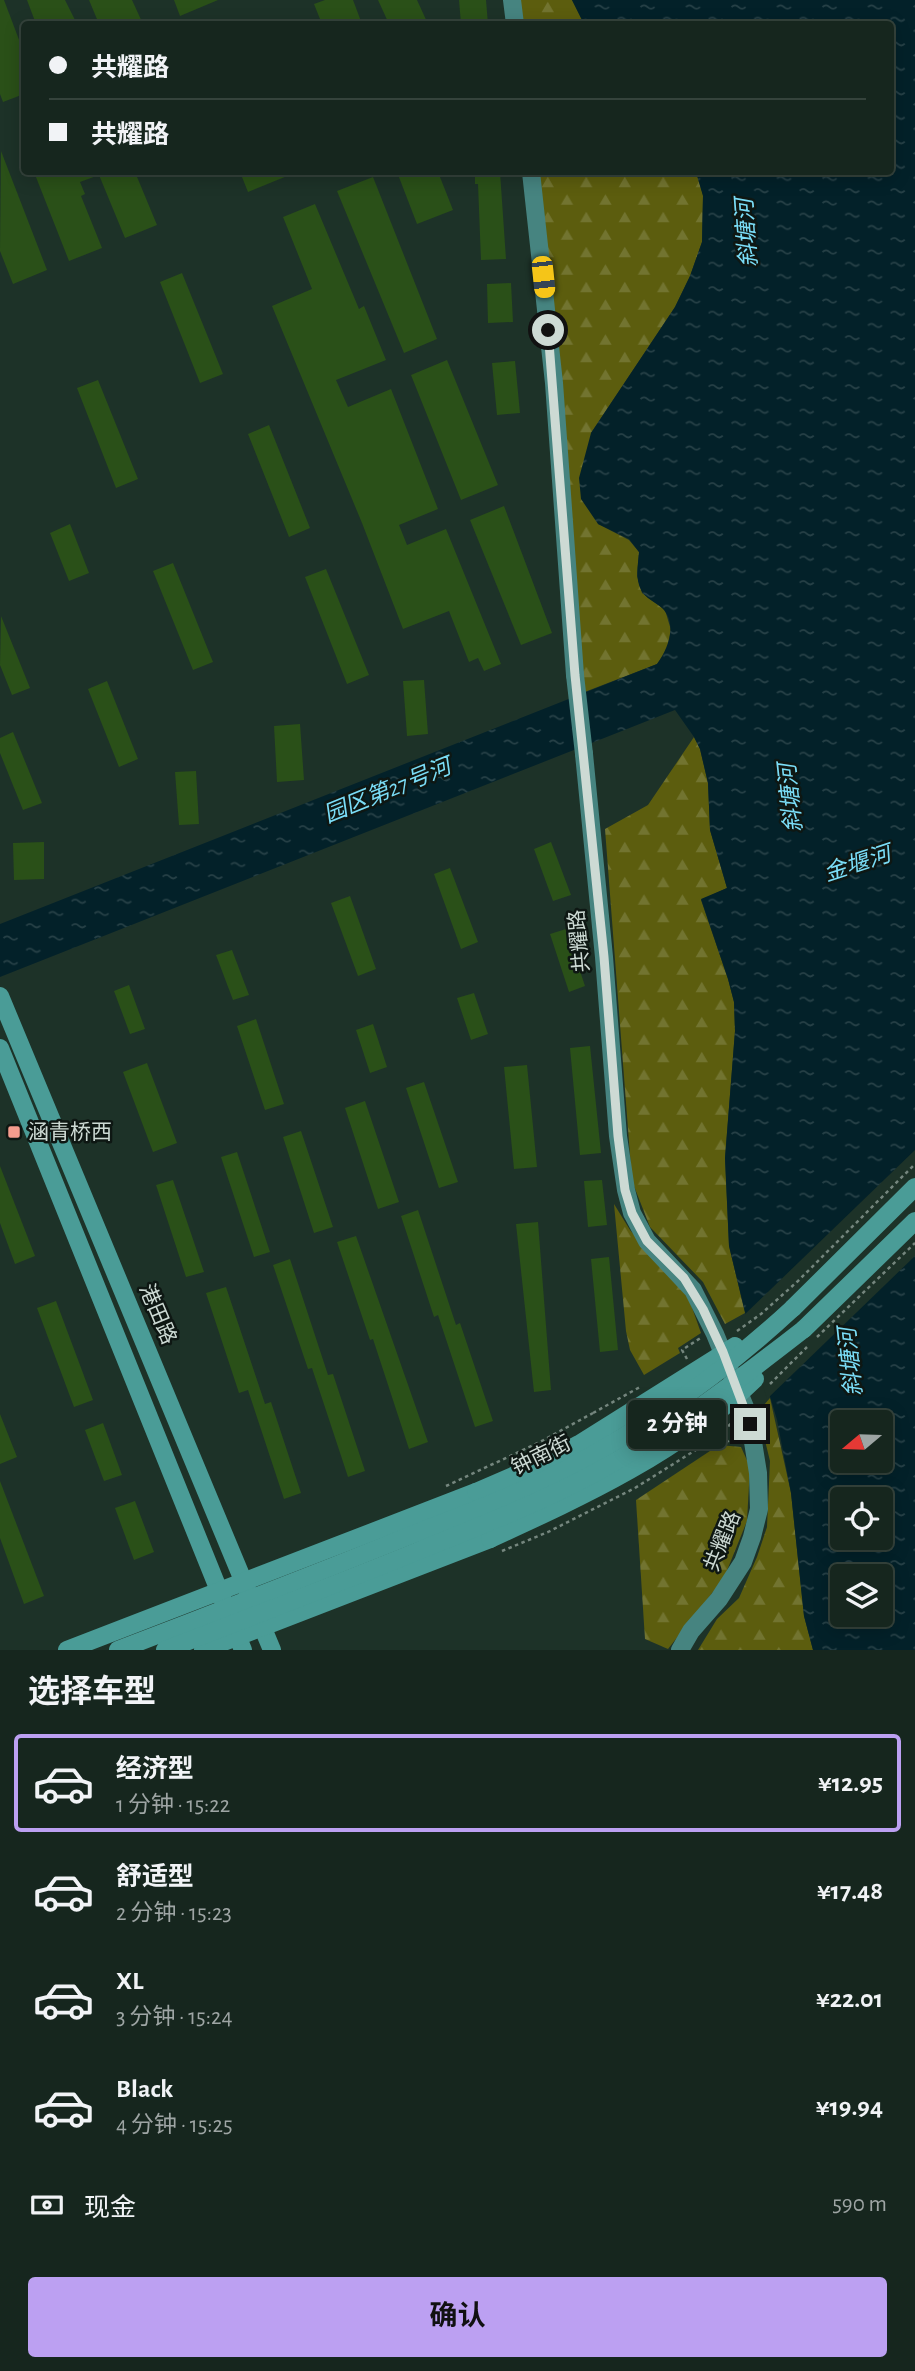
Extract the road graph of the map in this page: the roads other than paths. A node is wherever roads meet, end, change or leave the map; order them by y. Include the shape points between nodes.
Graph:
1 (512, 0) edge
2 (515, 21) edge
3 (531, 175) edge
4 (0, 996) edge
5 (0, 1048) edge
6 (915, 1187) edge
7 (915, 1221) edge
8 (793, 1308) junction
9 (804, 1329) junction
10 (245, 1582) junction
11 (221, 1592) junction
12 (263, 1628) junction
13 (241, 1643) edge
14 (67, 1650) edge
15 (118, 1650) edge
16 (165, 1650) edge
17 (203, 1650) edge
18 (272, 1650) edge
19 (680, 1650) edge

1 - 2 street
3 - 19 street, 共耀路, bridge via 625,1190 647,1241 693,1290 713,1330 747,1418 760,1491 743,1562
4 - 10 main road, 港田路
5 - 11 main road
6 - 8 main road, 钟南街
7 - 9 main road, 钟南街
8 - 10 main road, bridge via 545,1462
8 - 15 main road, 钟南街, bridge via 704,1383 563,1471 302,1580
9 - 12 main road, bridge via 726,1407 596,1489 490,1539
9 - 16 main road, 钟南街, bridge via 712,1400 591,1475 472,1529
10 - 11 main road
10 - 12 main road, 港田路
11 - 13 main road
11 - 14 main road
12 - 13 main road
12 - 18 main road, 港田路
13 - 17 main road

